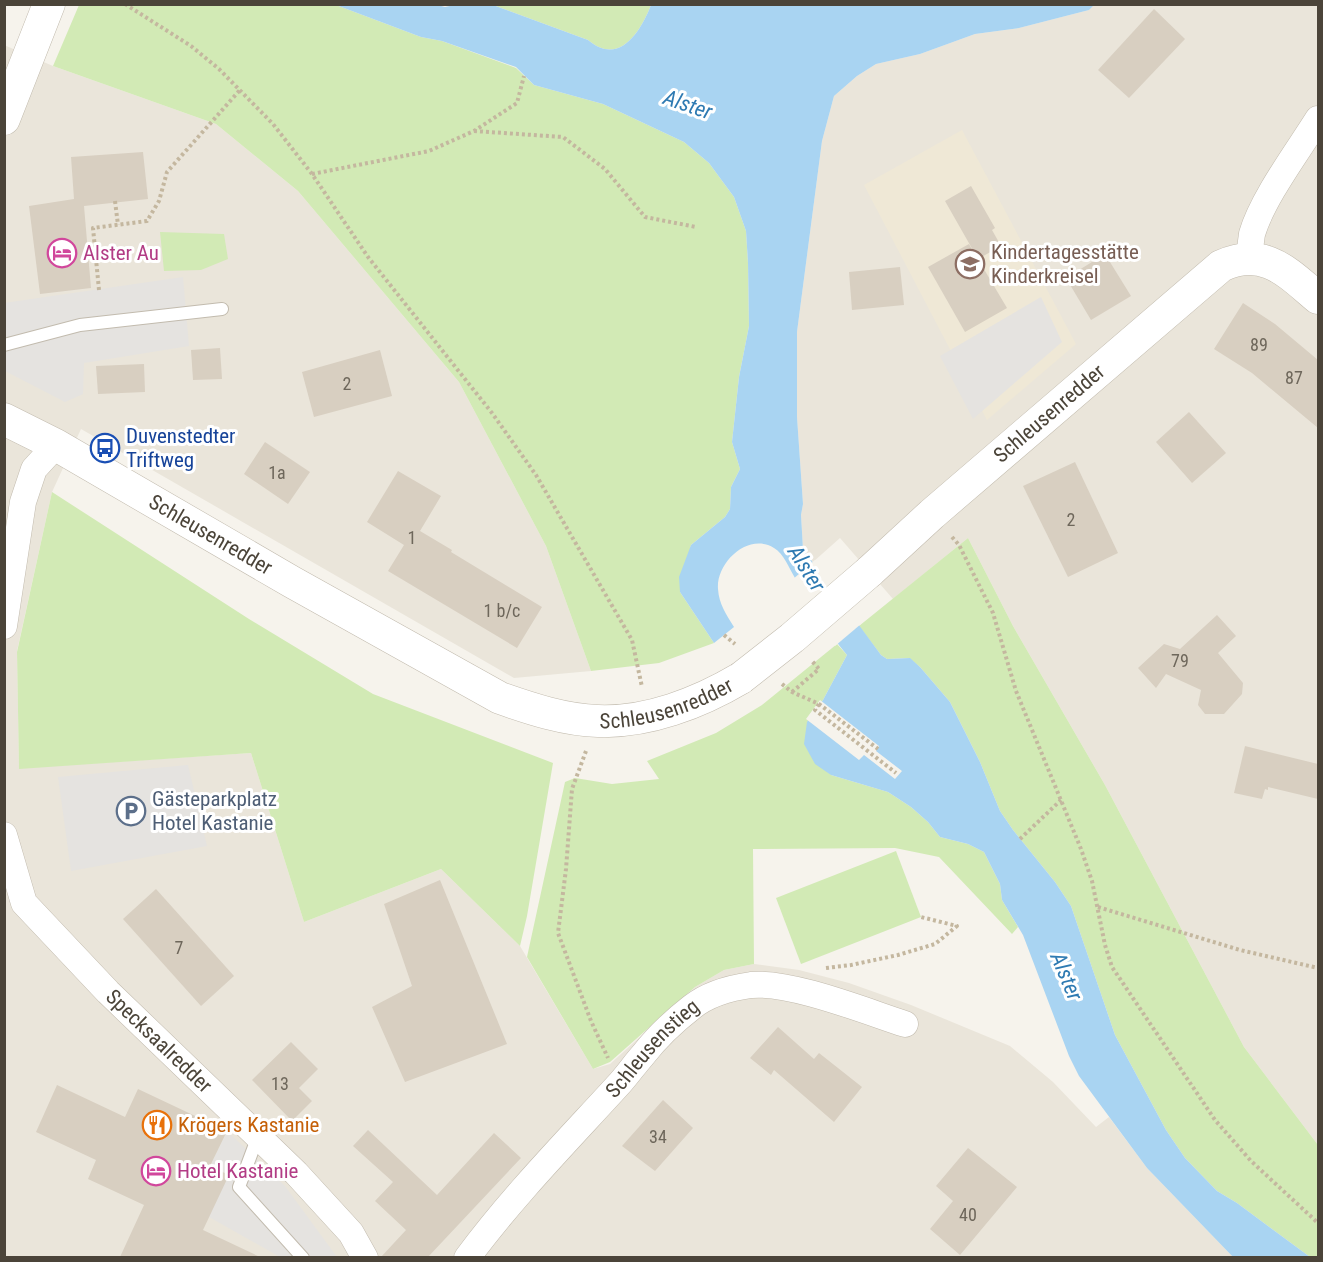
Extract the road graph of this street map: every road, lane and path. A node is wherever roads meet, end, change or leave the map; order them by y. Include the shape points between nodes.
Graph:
1 (49, 4) edge
2 (125, 4) edge
3 (524, 76) dead end
4 (240, 90) junction
5 (4, 119) edge
6 (1318, 119) edge
7 (474, 131) junction
8 (312, 174) junction
9 (115, 201) dead end
10 (118, 225) junction
11 (696, 227) dead end
12 (1250, 258) junction
13 (99, 290) dead end
14 (1318, 298) edge
15 (222, 309) dead end
16 (4, 345) edge
17 (4, 419) edge
18 (56, 445) junction
19 (932, 514) junction
20 (4, 626) edge
21 (819, 669) dead end
22 (819, 704) junction
23 (648, 716) junction
24 (598, 721) junction
25 (878, 748) dead end
26 (896, 773) dead end
27 (1061, 800) junction
28 (4, 836) edge
29 (1020, 839) dead end
30 (1098, 907) junction
31 (921, 918) dead end
32 (1318, 969) edge
33 (784, 987) junction
34 (905, 1024) dead end
35 (622, 1082) junction
36 (258, 1136) junction
37 (1318, 1223) edge
38 (303, 1257) edge
39 (365, 1257) edge
40 (467, 1257) edge

1 - 5 street
2 - 4 path via 191,46
3 - 7 path via 517,103
4 - 8 path
4 - 10 path via 167,172 159,201 147,222
6 - 12 street via 1261,213 1252,234
7 - 8 path via 429,151
7 - 11 path via 563,137 605,169 645,217
8 - 23 path via 368,257 536,475 632,640
9 - 10 path
10 - 13 path via 93,228
12 - 14 street via 1283,268
12 - 19 street, Schleusenredder via 1221,266
15 - 16 lane via 80,326
17 - 18 street, Schleusenredder
18 - 20 street via 33,469 23,502
18 - 24 street, Schleusenredder via 500,698 526,708
19 - 23 street, Schleusenredder, bridge via 741,678 695,701
19 - 27 path via 959,545 993,613 1016,691
21 - 22 path via 792,692
22 - 25 path
22 - 26 path via 815,710
23 - 24 street, Schleusenredder
24 - 35 path via 572,789 558,933 591,1021
27 - 29 path
27 - 30 path via 1082,849
28 - 36 street, Specksaalredder via 24,903 108,992
30 - 32 path
30 - 37 path via 1112,967 1215,1119 1251,1161
31 - 33 path via 957,926 935,944 825,968
33 - 34 street, Schleusenstieg
33 - 35 street, Schleusenstieg via 735,988 694,1006 645,1052
35 - 40 street, Schleusenstieg via 566,1140
36 - 38 lane via 238,1187
36 - 39 street, Specksaalredder via 351,1233

